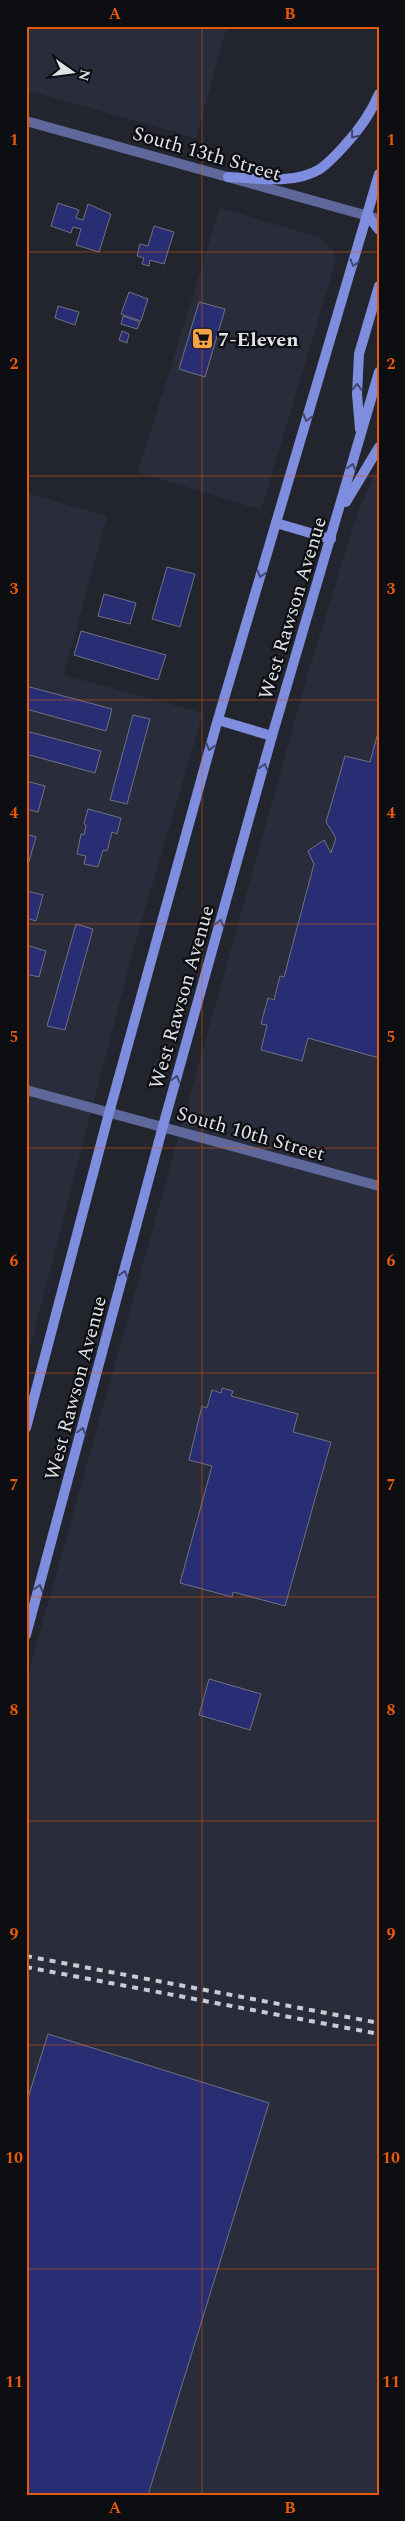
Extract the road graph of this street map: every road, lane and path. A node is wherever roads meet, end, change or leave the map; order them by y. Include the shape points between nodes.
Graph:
1 (379, 94) edge
2 (26, 121) edge
3 (379, 174) edge
4 (228, 177) junction
5 (368, 216) junction
6 (379, 219) edge
7 (379, 230) edge
8 (379, 286) edge
9 (379, 372) edge
10 (361, 435) junction
11 (379, 447) edge
12 (339, 514) junction
13 (276, 523) junction
14 (331, 539) junction
15 (218, 720) junction
16 (272, 736) junction
17 (26, 1090) edge
18 (109, 1113) junction
19 (163, 1126) junction
20 (379, 1186) edge
21 (26, 1428) edge
22 (26, 1635) edge

1 -> 4 main road via 354,136 318,170 292,178
2 - 4 street, South 13th Street
3 - 5 main road, West Rawson Avenue
4 - 5 street, South 13th Street
5 - 6 street, South 13th Street
5 - 7 main road
5 -> 13 main road, West Rawson Avenue
10 -> 8 main road via 357,394 359,354
9 - 10 main road, West Rawson Avenue
12 -> 10 main road, West Rawson Avenue
11 - 12 main road
12 - 14 main road, West Rawson Avenue
13 - 14 main road
13 -> 15 main road, West Rawson Avenue
14 - 16 main road, West Rawson Avenue
15 - 16 main road
15 -> 18 main road, West Rawson Avenue
19 -> 16 main road, West Rawson Avenue
17 - 18 street, South 10th Street
18 - 19 street, South 10th Street
18 - 21 main road, West Rawson Avenue
19 - 20 street, South 10th Street
22 -> 19 main road, West Rawson Avenue

